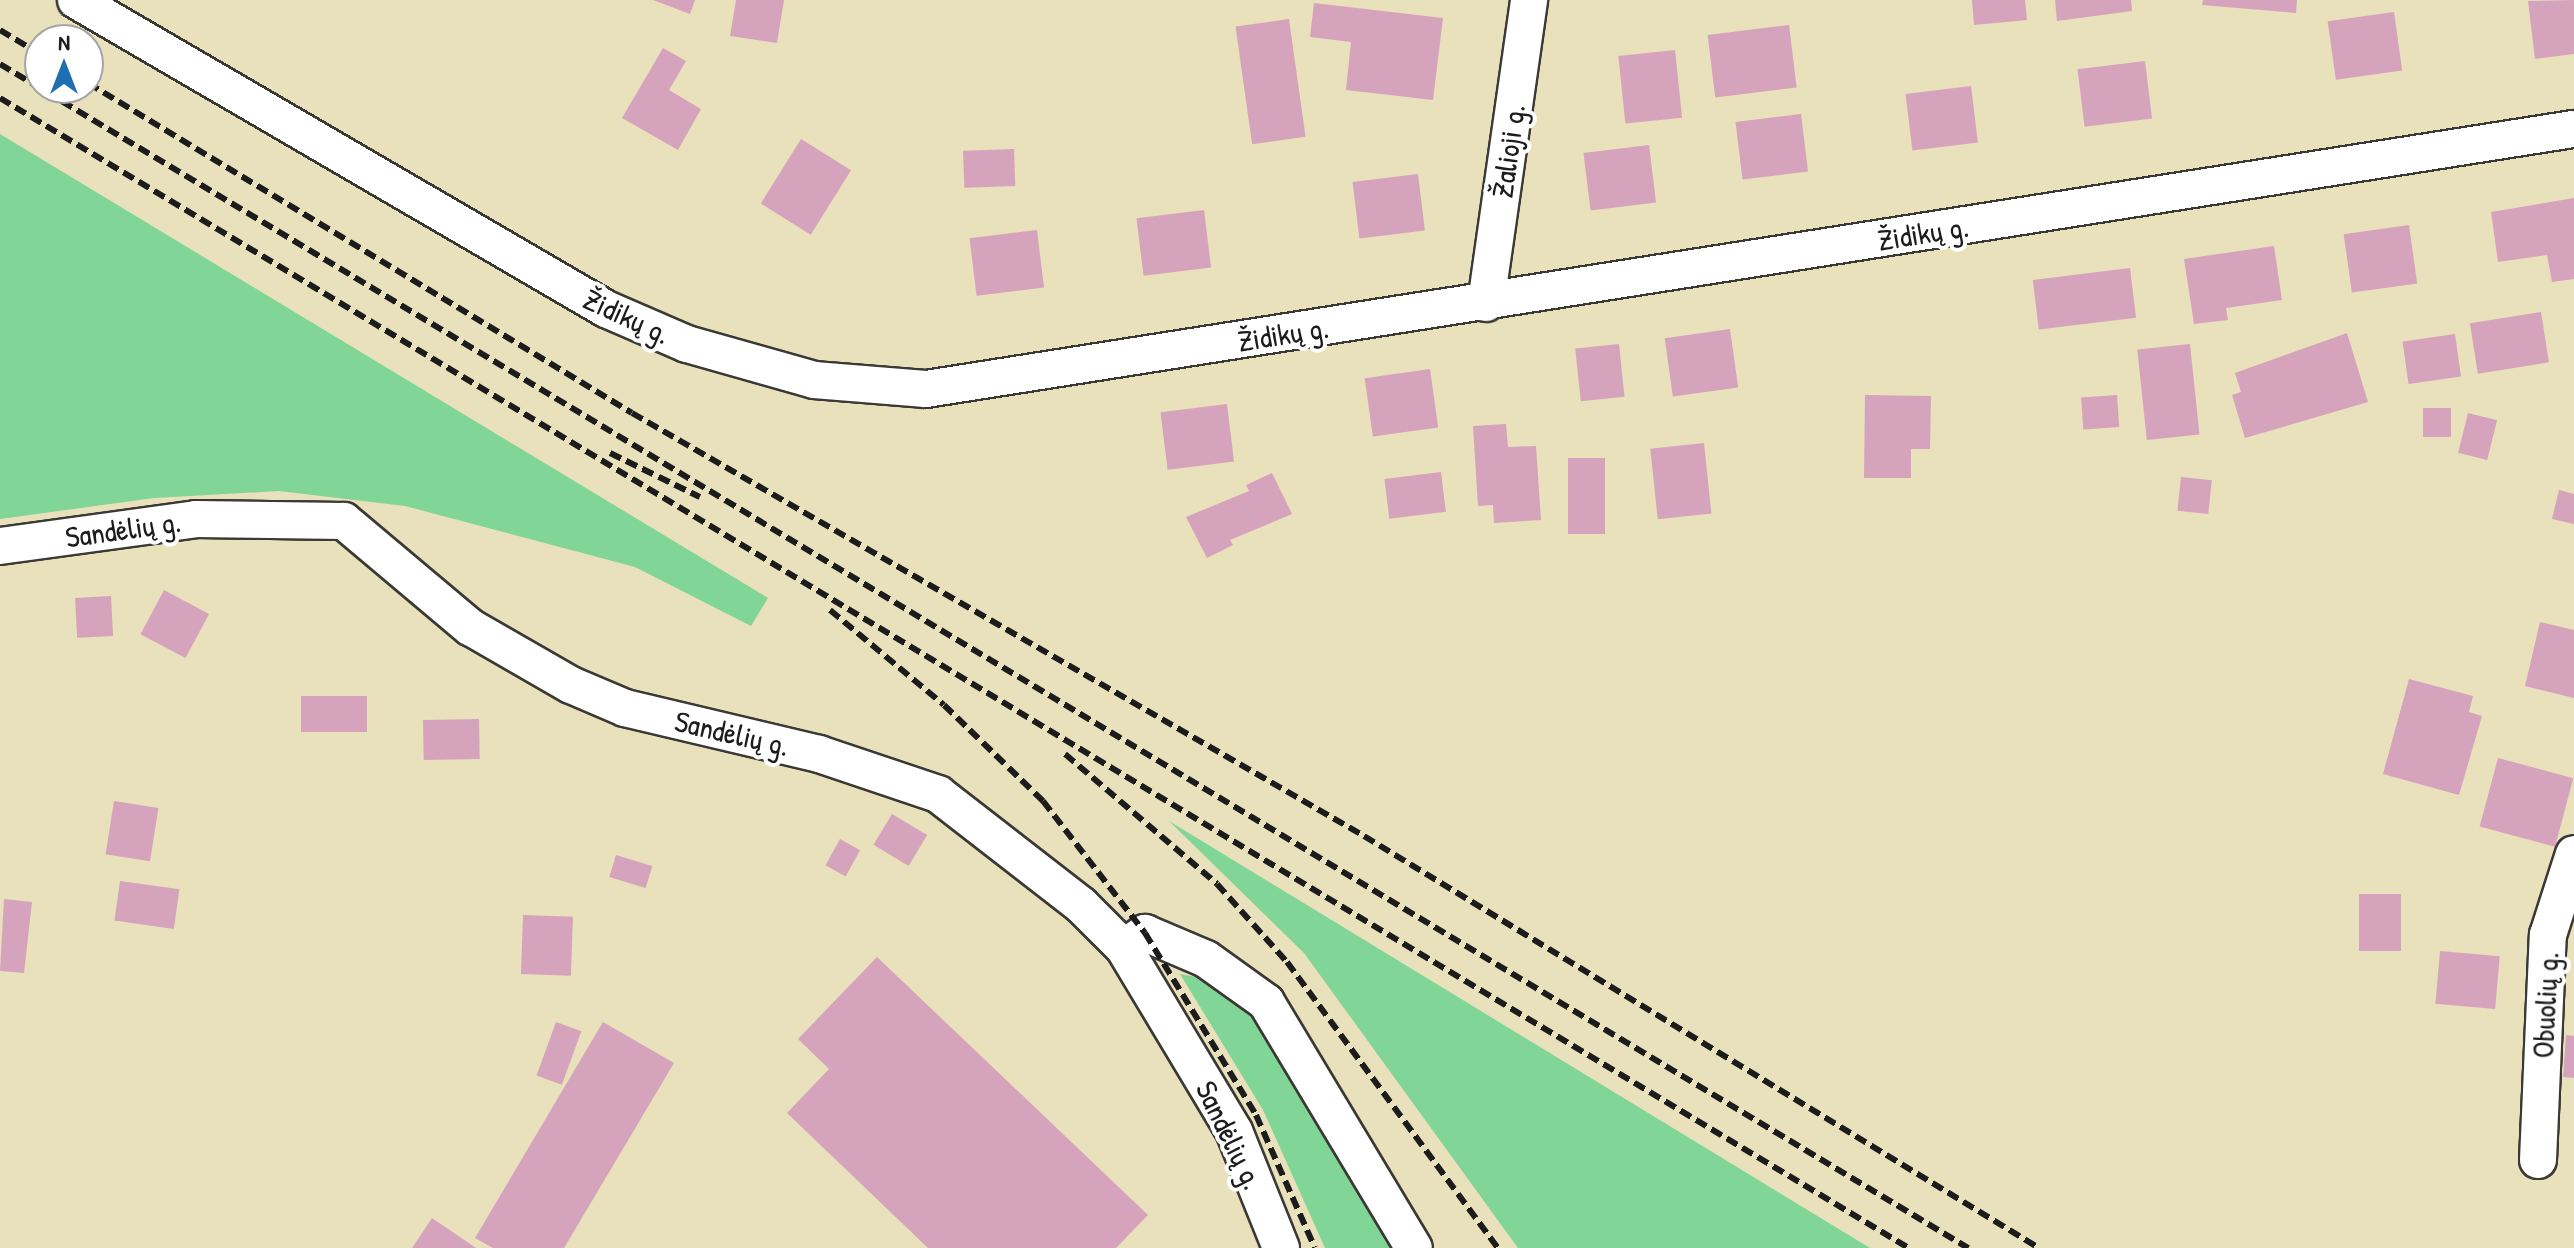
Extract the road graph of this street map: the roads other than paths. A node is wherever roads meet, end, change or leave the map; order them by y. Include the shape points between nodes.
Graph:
1 (76, 0) edge
2 (1529, 0) edge
3 (2574, 129) edge
4 (1486, 303) junction
5 (0, 546) edge
6 (2574, 854) edge
7 (1124, 948) junction
8 (2538, 1160) dead end
9 (1281, 1248) edge
10 (1414, 1248) edge

1 - 4 street, Židikų g. via 606,309 687,344 814,380 926,389
2 - 4 street, Žalioji g.
3 - 4 street, Židikų g.
5 - 7 street, Sandėlių g. via 196,519 344,521 470,627 571,685 625,708 819,754 938,794 1081,905
6 - 8 street, Obuolių g. via 2548,935
7 - 9 street, Sandėlių g. via 1234,1131
7 - 10 street via 1145,933 1206,959 1266,1002

